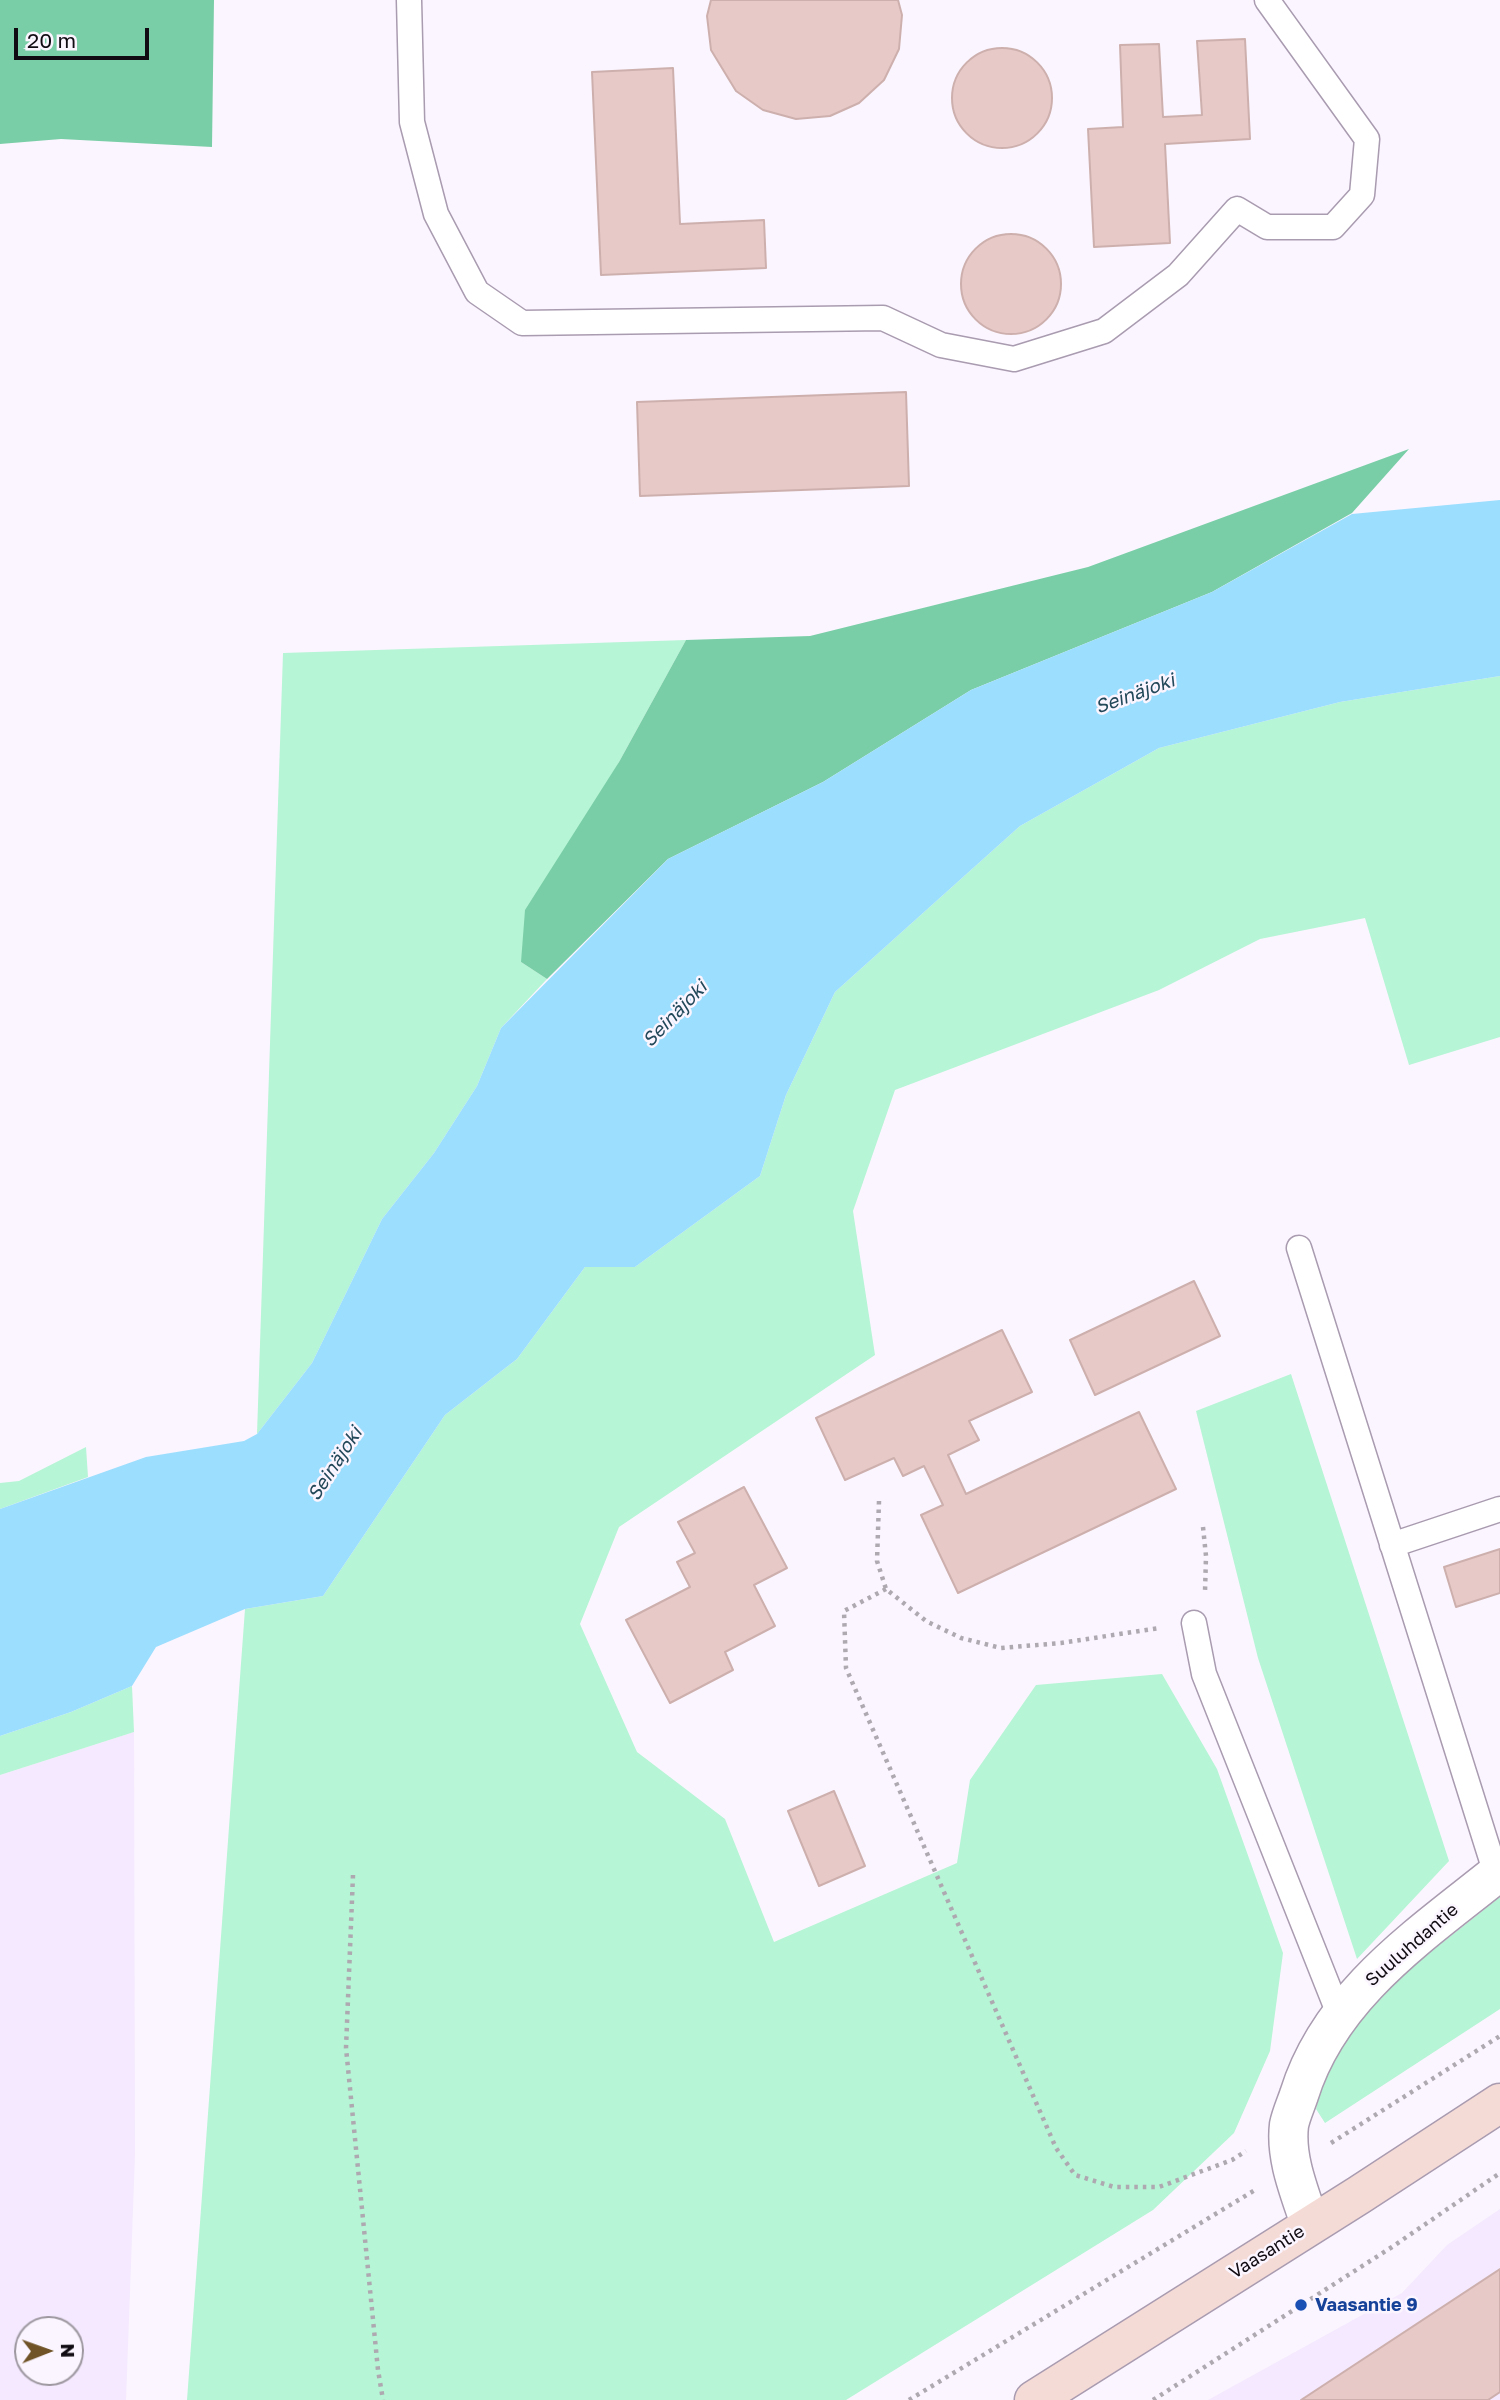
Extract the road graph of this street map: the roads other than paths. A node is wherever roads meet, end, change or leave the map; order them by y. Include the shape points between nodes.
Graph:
1 (409, 0) edge
2 (1267, 0) edge
3 (1299, 1248) dead end
4 (1500, 1509) edge
5 (1392, 1545) junction
6 (1194, 1623) road end
7 (1498, 1873) edge
8 (1339, 2014) junction
9 (1500, 2103) edge
10 (1310, 2224) junction
11 (1041, 2398) edge

1 - 2 lane via 412,122 436,214 477,292 522,323 883,318 941,345 1014,359 1104,331 1178,275 1237,209 1267,227 1333,227 1362,195 1367,139
3 - 5 lane
4 - 5 lane
5 - 7 lane
6 - 8 lane via 1203,1674
7 - 8 street, Suuluhdantie via 1379,1968
8 - 10 street, Suuluhdantie via 1306,2073 1289,2126 1292,2168
9 - 10 main road, Vaasantie
10 - 11 main road, Vaasantie

